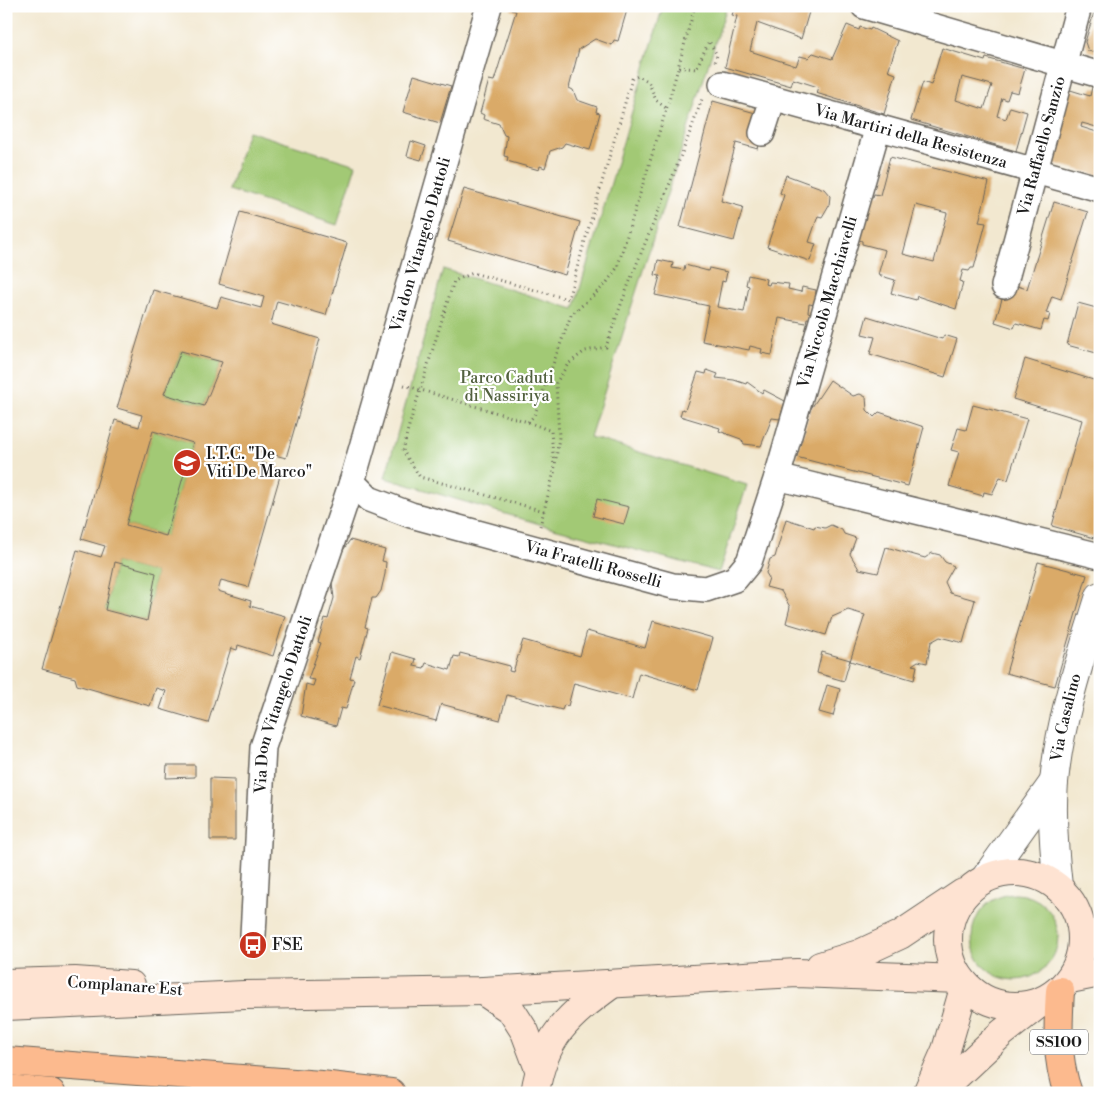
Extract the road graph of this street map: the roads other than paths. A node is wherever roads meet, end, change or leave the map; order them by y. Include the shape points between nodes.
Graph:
1 (490, 6) edge
2 (864, 6) edge
3 (1079, 6) edge
4 (1063, 65) junction
5 (1100, 75) edge
6 (714, 79) road end
7 (773, 99) junction
8 (878, 127) junction
9 (762, 133) dead end
10 (1037, 170) junction
11 (1100, 188) edge
12 (1004, 286) dead end
13 (777, 477) junction
14 (352, 482) junction
15 (1100, 556) edge
16 (1100, 596) edge
17 (1054, 782) junction
18 (979, 882) junction
19 (1066, 895) junction
20 (1100, 918) edge
21 (253, 935) dead end
22 (797, 973) junction
23 (1100, 973) edge
24 (963, 982) junction
25 (6, 983) edge
26 (612, 984) junction
27 (1057, 990) junction
28 (483, 991) junction
29 (244, 995) junction
30 (6, 1006) edge
31 (6, 1061) edge
32 (537, 1081) edge
33 (6, 1089) edge
34 (51, 1093) edge
35 (391, 1093) edge
36 (927, 1093) edge
37 (938, 1093) edge
38 (1068, 1093) edge

1 - 14 street, Via don Vitangelo Dattoli
2 - 4 street
3 - 4 street, Via Raffaello Sanzio
4 - 5 street
4 - 10 street, Via Raffaello Sanzio
6 - 7 street, Via Martiri della Resistenza
7 - 8 street, Via Martiri della Resistenza
7 - 9 street
8 - 10 street, Via Martiri della Resistenza
8 - 13 street, Via Niccolò Macchiavelli
10 - 11 street, Via Martiri della Resistenza
10 - 12 street, Via Raffaello Sanzio
13 - 14 street, Via Fratelli Rosselli via 749,562 735,579 706,589 673,586 411,515 369,499
13 - 15 street
14 - 21 street, Via Don Vitangelo Dattoli via 263,748
16 - 17 street, Via Casalino via 1069,696
17 - 18 street, Via Casalino
17 - 19 street, Via Casalino via 1053,838
18 - 19 main road via 1011,871 1036,874
18 - 22 main road via 900,935 859,954
18 - 24 main road via 955,907 948,934 951,960
19 - 20 main road
19 - 27 main road via 1083,930 1080,959
22 - 24 main road
22 - 26 main road
23 - 27 main road
24 - 27 main road via 982,998 1011,1006
24 - 36 main road via 946,1050
25 - 29 main road, Complanare Est via 75,980
26 - 28 main road
26 - 32 main road via 576,1010 553,1037
27 - 37 main road via 1002,1032
27 - 38 highway, SS100 via 1059,1049
28 - 29 main road
28 - 32 main road via 511,1010 525,1032
29 - 30 main road
31 - 35 highway
33 - 34 highway

